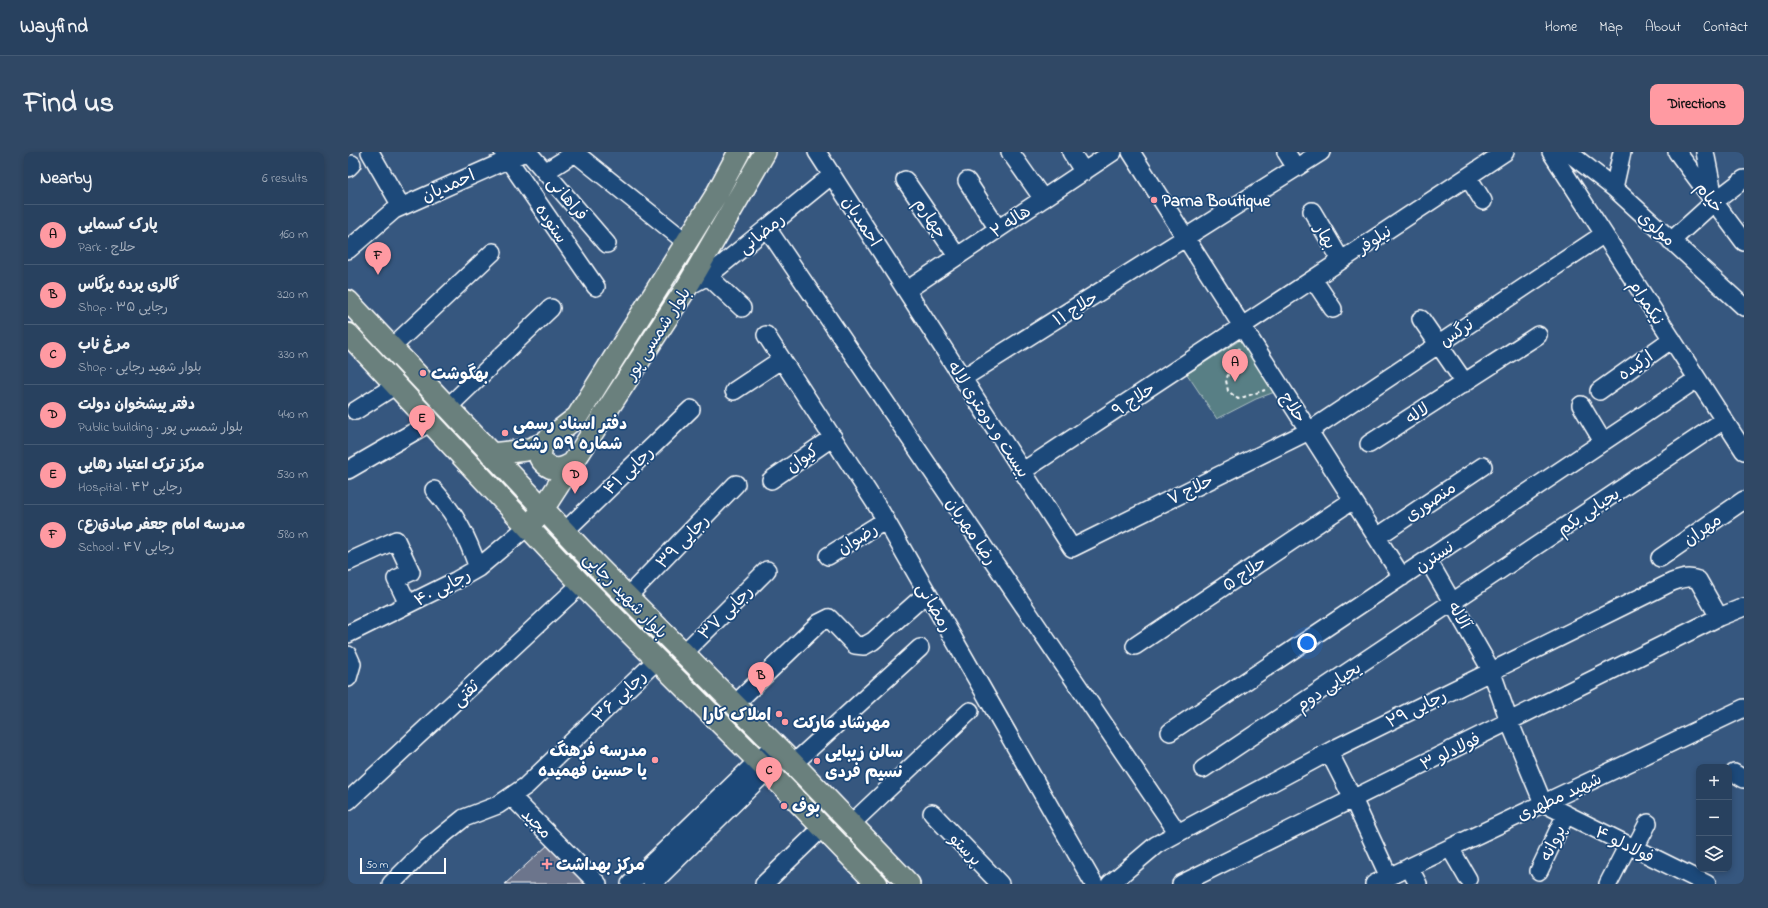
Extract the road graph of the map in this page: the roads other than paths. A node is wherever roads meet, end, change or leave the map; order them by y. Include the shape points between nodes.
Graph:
1 (370, 152) edge
2 (525, 152) edge
3 (528, 152) edge
4 (575, 152) edge
5 (739, 152) edge
6 (765, 152) edge
7 (817, 152) edge
8 (1010, 152) edge
9 (1071, 152) edge
10 (1113, 152) edge
11 (1131, 152) edge
12 (1286, 152) edge
13 (1320, 152) edge
14 (1505, 152) edge
15 (1551, 152) edge
16 (1568, 152) edge
17 (1622, 152) edge
18 (1677, 152) edge
19 (1706, 152) edge
20 (505, 156) edge
21 (1296, 168) junction
22 (545, 172) junction
23 (1084, 172) junction
24 (832, 175) junction
25 (1468, 176) junction
26 (1744, 179) edge
27 (906, 180) dead end
28 (967, 181) dead end
29 (1614, 188) junction
30 (1042, 199) junction
31 (1484, 201) dead end
32 (1714, 202) junction
33 (398, 208) junction
34 (1312, 211) dead end
35 (767, 228) junction
36 (998, 229) junction
37 (1604, 234) junction
38 (1186, 237) junction
39 (1671, 241) junction
40 (686, 242) junction
41 (1744, 242) edge
42 (607, 244) dead end
43 (348, 250) edge
44 (493, 252) dead end
45 (957, 256) junction
46 (1341, 260) junction
47 (708, 276) junction
48 (1312, 279) junction
49 (596, 287) dead end
50 (687, 287) junction
51 (907, 290) junction
52 (348, 301) edge
53 (551, 308) dead end
54 (742, 308) dead end
55 (1744, 308) edge
56 (1333, 309) dead end
57 (1421, 319) dead end
58 (1244, 328) junction
59 (348, 334) edge
60 (766, 335) dead end
61 (1538, 335) dead end
62 (1672, 339) junction
63 (1438, 345) junction
64 (392, 348) junction
65 (782, 359) junction
66 (963, 378) junction
67 (1697, 379) junction
68 (1465, 383) junction
69 (396, 385) junction
70 (734, 390) dead end
71 (1599, 390) dead end
72 (1581, 405) dead end
73 (448, 408) junction
74 (691, 409) dead end
75 (355, 411) dead end
76 (1724, 420) junction
77 (431, 422) junction
78 (1309, 430) junction
79 (833, 437) junction
80 (1603, 442) junction
81 (542, 444) junction
82 (1369, 444) dead end
83 (1744, 451) edge
84 (492, 454) junction
85 (573, 463) junction
86 (1483, 466) dead end
87 (348, 470) edge
88 (1023, 471) junction
89 (771, 480) dead end
90 (736, 484) dead end
91 (434, 490) dead end
92 (1353, 500) junction
93 (1744, 500) edge
94 (543, 510) junction
95 (886, 520) junction
96 (527, 527) junction
97 (564, 532) junction
98 (1376, 537) junction
99 (1072, 548) joint
100 (828, 556) dead end
101 (1660, 558) dead end
102 (1428, 560) junction
103 (348, 562) edge
104 (478, 568) junction
105 (767, 570) dead end
106 (1402, 577) junction
107 (581, 584) junction
108 (928, 593) junction
109 (627, 597) junction
110 (1452, 602) junction
111 (408, 604) junction
112 (1744, 607) edge
113 (1719, 618) junction
114 (348, 634) edge
115 (1135, 646) dead end
116 (920, 648) dead end
117 (683, 654) junction
118 (348, 655) edge
119 (657, 660) junction
120 (1491, 670) junction
121 (348, 678) edge
122 (734, 705) junction
123 (1744, 708) edge
124 (970, 711) dead end
125 (1509, 721) junction
126 (1170, 732) dead end
127 (1329, 752) junction
128 (784, 755) junction
129 (763, 766) junction
130 (1203, 769) dead end
131 (511, 796) junction
132 (1353, 799) junction
133 (348, 801) edge
134 (1544, 803) junction
135 (932, 814) dead end
136 (1566, 814) junction
137 (1648, 823) dead end
138 (851, 824) junction
139 (822, 828) junction
140 (1178, 833) junction
141 (1632, 847) junction
142 (1450, 848) junction
143 (1408, 868) junction
144 (1539, 871) dead end
145 (1389, 877) junction
146 (1468, 879) dead end
147 (1690, 880) edge
148 (390, 884) edge
149 (598, 884) edge
150 (630, 884) edge
151 (652, 884) edge
152 (764, 884) edge
153 (877, 884) edge
154 (909, 884) edge
155 (1000, 884) edge
156 (1094, 884) edge
157 (1110, 884) edge
158 (1181, 884) edge
159 (1374, 884) edge
160 (1418, 884) edge
161 (1608, 884) edge
162 (1707, 884) edge

1 - 33 street
2 - 20 street, احمدیان
3 - 22 street, فراهانی
4 - 22 street
4 - 40 street
5 - 40 main road, بلوار شمسی پور
6 - 50 main road, بلوار شمسی پور
7 - 24 street, احمدیان
8 - 30 street
9 - 23 street
10 - 23 street, هاله ۲
11 - 38 street, حلاج
12 - 21 street
13 - 21 street, حلاج ۱۱
14 - 25 street, نیلوفر
15 - 37 street, نیکمرام
16 - 29 street, مولوی
17 - 29 street
18 - 32 street, خیام
19 - 32 street
20 - 33 street, احمدیان
20 - 49 street, ستوده
21 - 38 street, حلاج ۱۱
22 - 42 street, فراهانی
23 - 30 street, هاله ۲
24 - 35 street, رمضانی
24 - 51 street, احمدیان
25 - 31 street
25 - 46 street, نیلوفر
26 - 32 street
27 - 45 street, چهارم
28 - 36 street
29 - 39 street, مولوی
30 - 36 street, هاله ۲
32 - 39 street
32 - 41 street, خیام
33 - 43 street, احمدیان
34 - 46 street, بهار
35 - 47 street, رمضانی
35 - 140 street, رضا مهربان
36 - 45 street, هاله ۲
37 - 62 street, نیکمرام
37 - 63 street, نرگس
38 - 58 street, حلاج
38 - 66 street, حلاج ۱۱
39 - 55 street, مولوی
40 - 81 main road, بلوار شمسی پور via 577,417
44 - 64 street
45 - 51 street, هاله ۲
46 - 48 street, نیلوفر
47 - 50 street, رمضانی
47 - 54 street
48 - 56 street
48 - 58 street, نیلوفر
50 - 85 main road, بلوار شمسی پور
51 - 66 street, بیست و دومتری لاله
52 - 64 main road, بلوار شهید رجایی
53 - 73 street
57 - 63 street
58 - 78 street, حلاج
58 - 88 street, حلاج ۹
59 - 69 main road, بلوار شهید رجایی
60 - 65 street, رمضانی
61 - 68 street, لاله
62 - 67 street, نیکمرام
62 - 71 street, ارکیده
63 - 68 street
63 - 78 street, نرگس
64 - 73 main road, بلوار شهید رجایی
65 - 70 street
65 - 79 street, رمضانی
66 - 88 street, بیست و دومتری لاله
67 - 76 street, نیکمرام
67 - 80 street, نسترن
68 - 82 street, لاله
69 - 75 street
69 - 77 main road, بلوار شهید رجایی
72 - 80 street
73 - 84 main road, بلوار شهید رجایی
74 - 97 street, رجایی ۴۱
76 - 83 street, نیکمرام
76 - 110 street, یحیایی یکم
77 - 87 street
77 - 96 main road, بلوار شهید رجایی
78 - 92 street, حلاج
78 - 99 street, حلاج ۷
79 - 89 street, کیوان
79 - 95 street, رمضانی
80 - 102 street, نسترن
81 - 84 main road, بلوار شمسی پور via 526,450
81 - 85 main road via 540,458 544,464 553,469 563,469
84 - 94 main road, بلوار شهید رجایی
85 - 94 main road, بلوار شمسی پور
86 - 98 street, منصوری
88 - 99 street, بیست و دومتری لاله
90 - 109 street, رجایی ۳۹
91 - 104 street via 461,526
92 - 98 street, حلاج
92 - 115 street, حلاج ۵
93 - 101 street, مهران
94 - 96 main road, بلوار شمسی پور
94 - 97 main road, بلوار شهید رجایی
95 - 100 street, رضوان
95 - 108 street, رمضانی
96 - 104 street, رجایی ۴۰
96 - 107 main road, بلوار شهید رجایی
97 - 109 main road, بلوار شهید رجایی
98 - 106 street, حلاج
102 - 106 street, نسترن
102 - 110 street, آلاله
103 - 111 street via 396,540 411,572 396,579
104 - 111 street, رجایی ۴۰
105 - 117 street, رجایی ۳۷
106 - 126 street, نسترن
107 - 119 main road, بلوار شهید رجایی
107 - 133 street, ثقتی
108 - 122 street via 864,646 855,645 829,618 819,623
108 - 156 street, رمضانی
109 - 117 main road, بلوار شهید رجایی
110 - 120 street, آلاله
110 - 130 street, یحیایی دوم
111 - 114 street, رجایی ۴۰
112 - 113 street, فولادلو ۳
113 - 120 street, رجایی ۲۹ via 1698,580 1684,578
113 - 125 street, فولادلو ۳
116 - 128 street
117 - 122 main road, بلوار شهید رجایی
118 - 121 street via 352,664
119 - 129 main road, بلوار شهید رجایی
119 - 131 street, رجایی ۳۶ via 526,786
120 - 125 street, آلاله
120 - 127 street, رجایی ۲۹
122 - 128 main road, بلوار شهید رجایی
123 - 134 street, شهید مطهری
124 - 138 street
125 - 132 street, فولادلو ۳
125 - 134 street, آلاله
127 - 132 street
127 - 140 street, رجایی ۲۹
128 - 129 street
128 - 138 main road, بلوار شهید رجایی
129 - 139 main road, بلوار شهید رجایی
129 - 150 street
129 - 151 street
131 - 148 street, رجایی ۳۶ via 498,805 464,818 427,848
131 - 149 street, مجید
132 - 145 street
132 - 158 street, فولادلو ۳
134 - 136 street, فولادلو ۴
134 - 142 street, شهید مطهری
135 - 155 street, پرستو
136 - 141 street, فولادلو ۴
136 - 144 street, پروانه
137 - 141 street
138 - 154 main road, بلوار شهید رجایی
139 - 152 street
139 - 153 main road, بلوار شهید رجایی
140 - 157 street, رجایی ۲۹ via 1156,845
141 - 147 street, فولادلو ۴
141 - 161 street
142 - 143 street, شهید مطهری
142 - 146 street
143 - 145 street, شهید مطهری
143 - 160 street
145 - 159 street, شهید مطهری
147 - 162 street, فولادلو ۴

